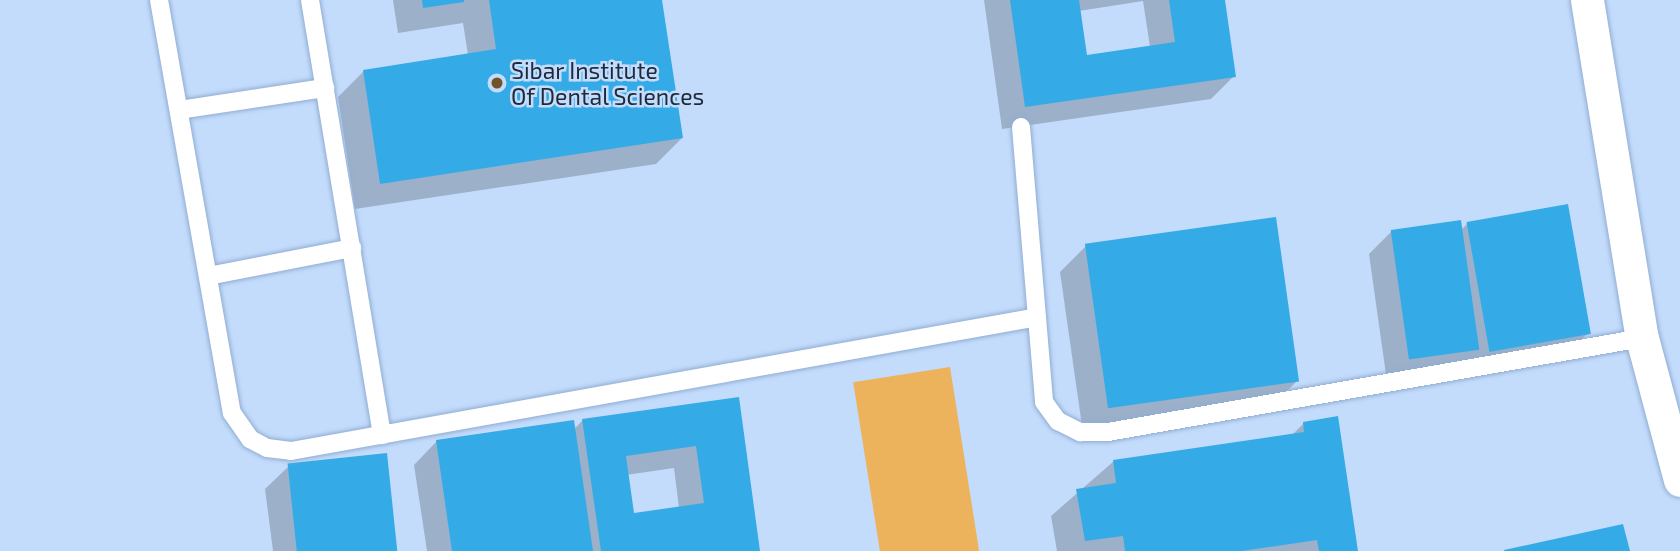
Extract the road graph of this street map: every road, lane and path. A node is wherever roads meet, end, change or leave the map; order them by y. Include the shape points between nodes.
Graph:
1 (159, 0) edge
2 (310, 0) edge
3 (1587, 0) edge
4 (325, 88) junction
5 (179, 110) junction
6 (1021, 127) dead end
7 (352, 248) junction
8 (208, 276) junction
9 (1037, 317) junction
10 (1642, 338) junction
11 (382, 435) junction
12 (1680, 480) edge

1 - 5 lane
2 - 4 lane
3 - 10 street
4 - 5 lane
4 - 7 lane
5 - 8 lane
6 - 9 lane
7 - 8 lane
7 - 11 lane
8 - 11 lane via 232,413 250,439 291,452
9 - 10 lane via 1044,402 1058,421 1080,432 1108,432
9 - 11 lane
10 - 12 street

